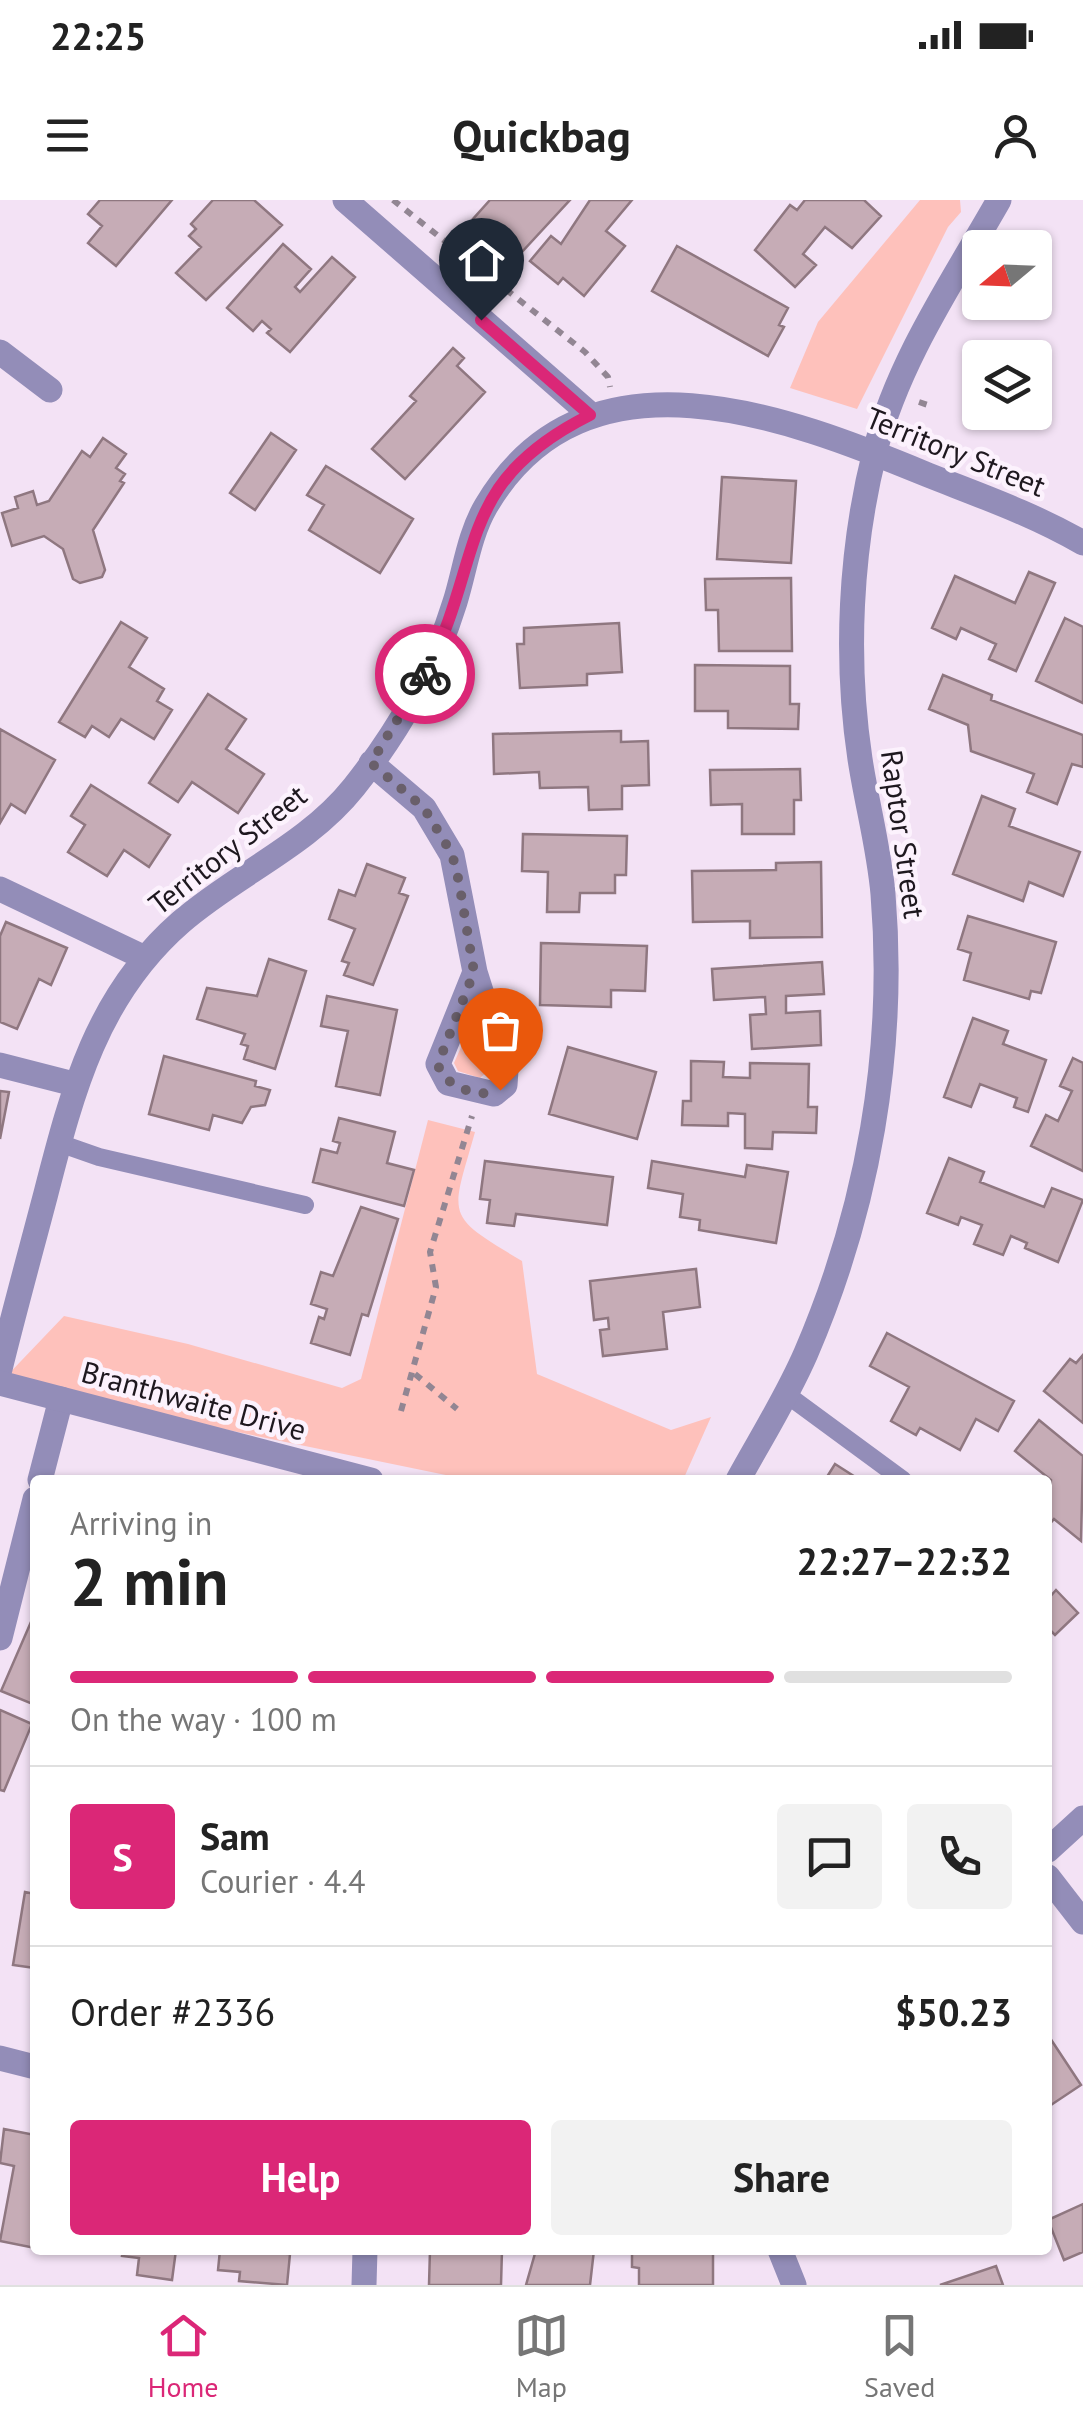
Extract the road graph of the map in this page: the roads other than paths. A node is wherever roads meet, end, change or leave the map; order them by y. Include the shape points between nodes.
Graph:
1 (344, 200) edge
2 (999, 200) edge
3 (0, 352) edge
4 (50, 390) dead end
5 (603, 412) junction
6 (875, 453) junction
7 (1083, 542) edge
8 (371, 763) junction
9 (0, 888) edge
10 (145, 958) junction
11 (474, 972) dead end
12 (0, 1065) edge
13 (74, 1084) junction
14 (59, 1143) junction
15 (306, 1206) dead end
16 (0, 1369) edge
17 (0, 1383) edge
18 (786, 1394) junction
19 (61, 1399) junction
20 (41, 1475) edge
21 (352, 1475) edge
22 (741, 1475) edge
23 (897, 1475) edge
24 (30, 1519) edge
25 (0, 1638) edge
26 (1083, 1818) edge
27 (1052, 1846) edge
28 (1052, 1882) edge
29 (1083, 1922) edge
30 (0, 2058) edge
31 (30, 2065) edge
32 (364, 2255) edge
33 (782, 2255) edge
34 (364, 2285) edge
35 (794, 2285) edge

1 - 5 street
2 - 6 street, Raptor Street via 926,325 893,394
3 - 4 street
5 - 6 street, Territory Street via 668,405 731,410
5 - 8 street, Territory Street via 558,431 503,479 483,510 435,656
6 - 7 street, Territory Street via 1013,506
6 - 18 street, Raptor Street via 856,561 852,635 860,760 882,893 880,1077 857,1209
8 - 10 street, Territory Street via 322,818 183,921
8 - 11 street via 424,808 452,854
9 - 10 street
10 - 13 street, Territory Street via 116,994
12 - 13 street
13 - 14 street, Territory Street
14 - 15 lane
14 - 16 street, Territory Street
17 - 19 street, Branthwaite Drive
18 - 22 street, Raptor Street
18 - 23 lane
19 - 20 street
19 - 21 street, Branthwaite Drive
24 - 25 street
26 - 27 street
28 - 29 street
30 - 31 street
32 - 34 street
33 - 35 street

